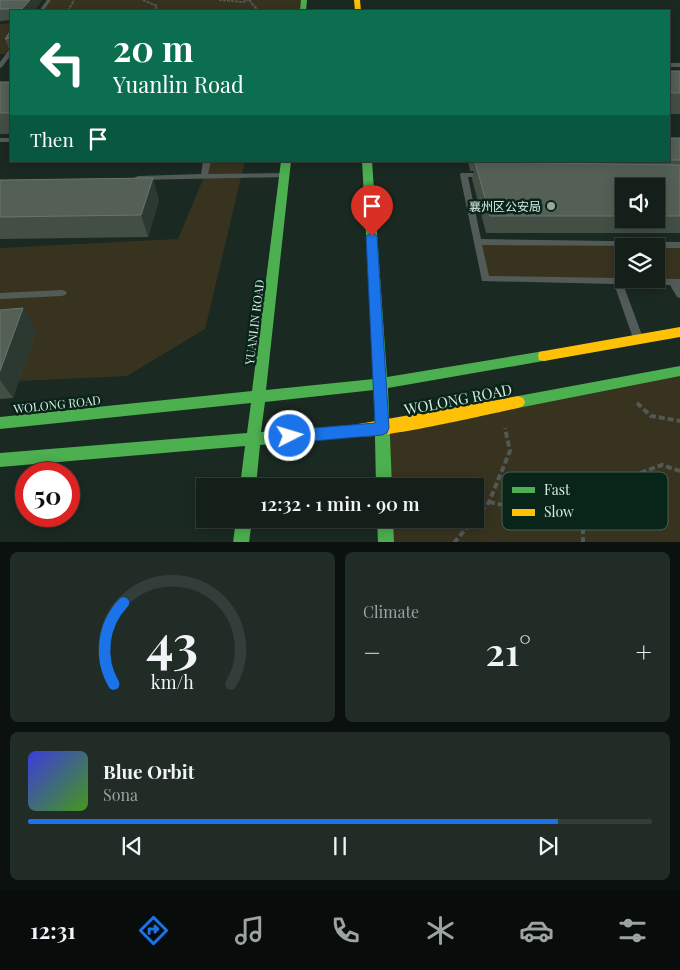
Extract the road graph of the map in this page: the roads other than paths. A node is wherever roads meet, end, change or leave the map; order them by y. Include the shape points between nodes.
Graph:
1 (10, 53) edge
2 (0, 54) edge
3 (0, 66) edge
4 (208, 162) edge
5 (286, 162) edge
6 (367, 162) edge
7 (285, 175) junction
8 (493, 175) edge
9 (204, 177) junction
10 (126, 179) edge
11 (477, 242) junction
12 (680, 245) edge
13 (615, 281) edge
14 (677, 282) edge
15 (620, 288) edge
16 (62, 293) dead end
17 (680, 295) edge
18 (0, 296) edge
19 (680, 332) edge
20 (638, 338) junction
21 (680, 371) edge
22 (381, 384) junction
23 (259, 398) junction
24 (0, 424) edge
25 (382, 428) junction
26 (253, 440) junction
27 (0, 460) edge
28 (249, 478) edge
29 (384, 478) edge
30 (243, 528) edge
31 (385, 528) edge
32 (241, 542) edge
33 (386, 542) edge

1 - 2 lane
1 - 3 lane
4 - 9 lane
5 - 7 main road, YUANLIN ROAD
6 - 22 main road
7 - 9 lane
7 - 23 main road, YUANLIN ROAD
8 - 11 lane via 464,175
9 - 10 lane
11 - 12 lane
11 - 13 lane via 485,279
14 - 17 lane
15 - 20 lane
16 - 18 lane
19 - 20 main road, WOLONG ROAD
20 - 22 main road, WOLONG ROAD
21 - 25 main road, WOLONG ROAD
22 - 23 main road, WOLONG ROAD
22 - 25 main road
23 - 24 main road, WOLONG ROAD
23 - 26 main road, YUANLIN ROAD
25 - 26 main road, WOLONG ROAD
25 - 29 main road
26 - 27 main road, WOLONG ROAD
26 - 28 main road, YUANLIN ROAD
30 - 32 main road
31 - 33 main road

